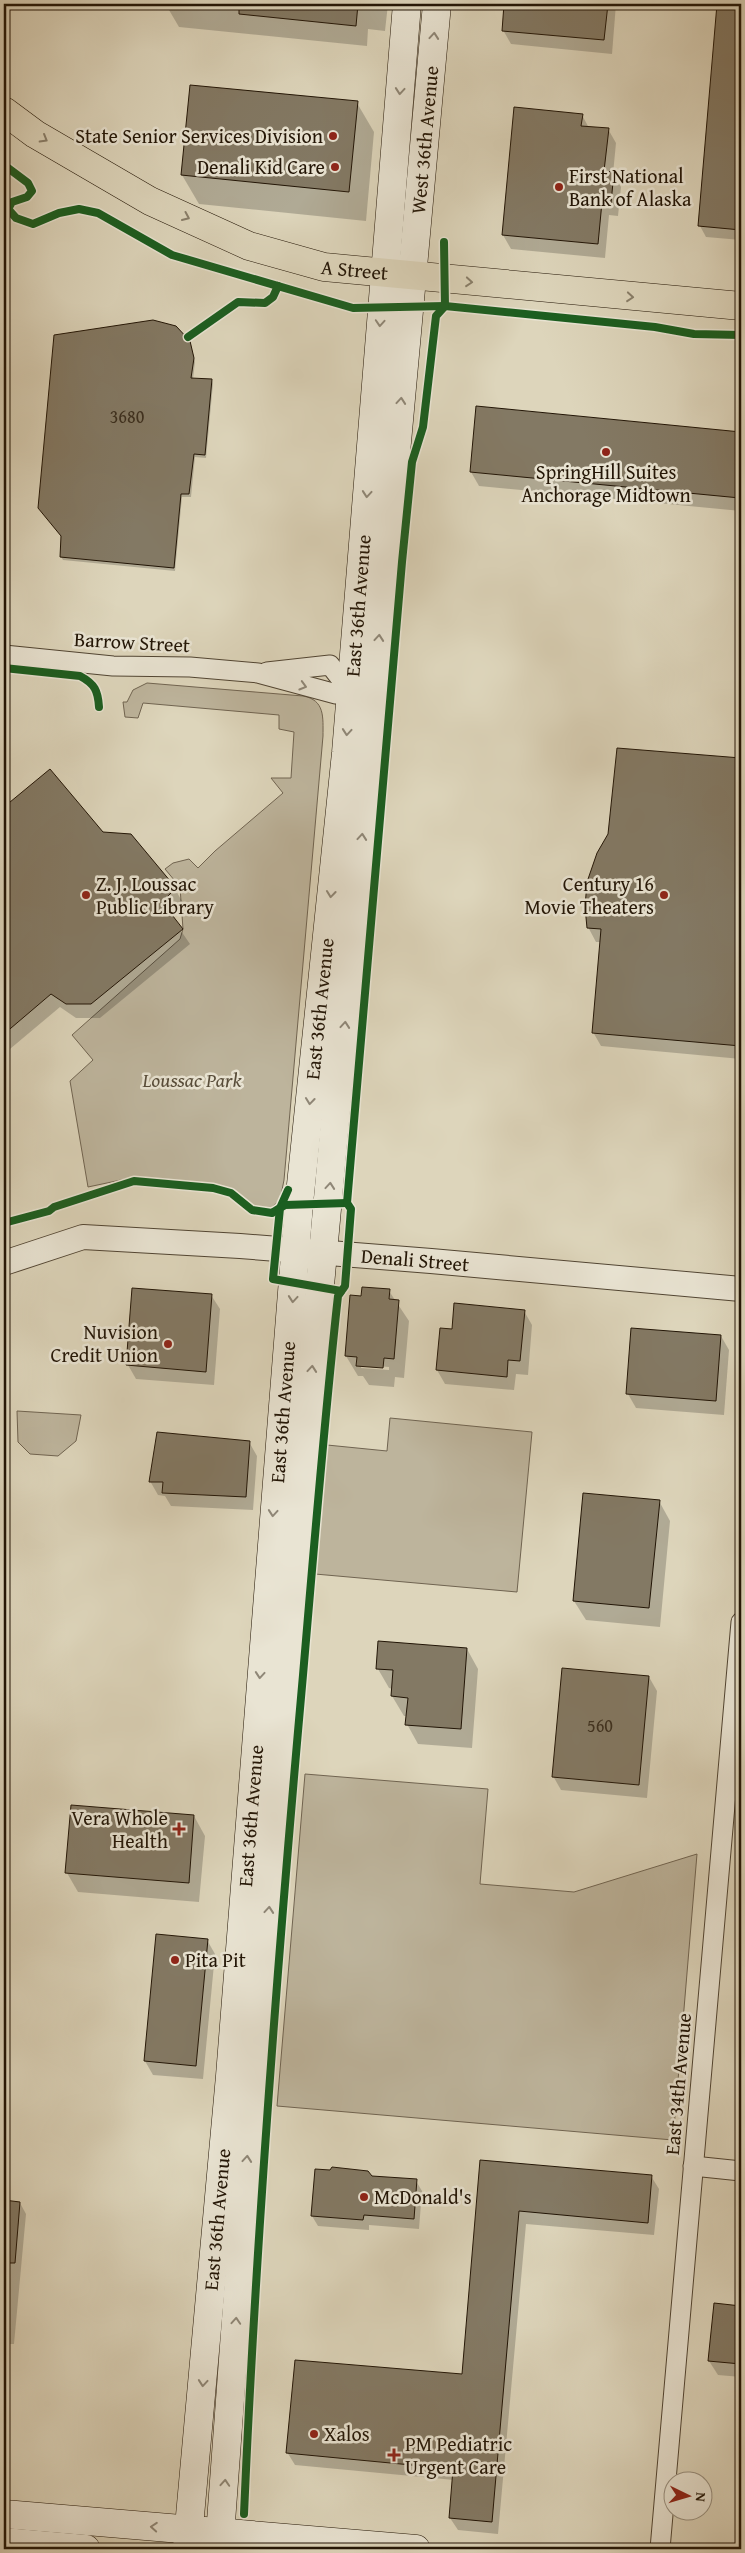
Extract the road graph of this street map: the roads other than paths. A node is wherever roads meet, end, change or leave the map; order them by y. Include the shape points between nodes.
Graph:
1 (407, 4) edge
2 (437, 4) edge
3 (4, 111) edge
4 (398, 275) junction
5 (741, 306) edge
6 (4, 655) edge
7 (357, 685) junction
8 (296, 1250) junction
9 (324, 1252) junction
10 (4, 1263) edge
11 (741, 1289) edge
12 (741, 1622) edge
13 (738, 1696) edge
14 (241, 1915) junction
15 (253, 2084) junction
16 (693, 2166) junction
17 (741, 2171) edge
18 (4, 2514) edge
19 (187, 2539) edge
20 (220, 2540) edge
21 (4, 2542) edge
22 (86, 2549) edge
23 (416, 2549) edge
24 (660, 2549) edge

1 -> 4 main road, West 36th Avenue
4 -> 2 main road, West 36th Avenue
3 -> 4 main road, A Street via 35,134 150,201 249,246 324,267
4 -> 5 main road, A Street
4 - 7 main road, East 36th Avenue
6 - 7 street, Barrow Street via 113,666 190,667 258,673 336,694
7 -> 8 main road, East 36th Avenue
9 -> 7 main road, East 36th Avenue
8 - 9 street, Denali Street
8 - 10 street, Denali Street via 83,1237
8 -> 14 main road, East 36th Avenue
9 - 11 street, Denali Street
15 -> 9 main road, East 36th Avenue
12 - 13 street, East 34th Avenue
13 - 16 street, East 34th Avenue
14 - 15 main road via 250,1927 242,2062
14 -> 19 main road, East 36th Avenue via 230,2076
20 -> 15 main road, East 36th Avenue
16 - 17 street
16 - 24 street, East 34th Avenue
19 -> 18 main road
19 - 20 main road
20 - 23 main road
21 - 22 main road

